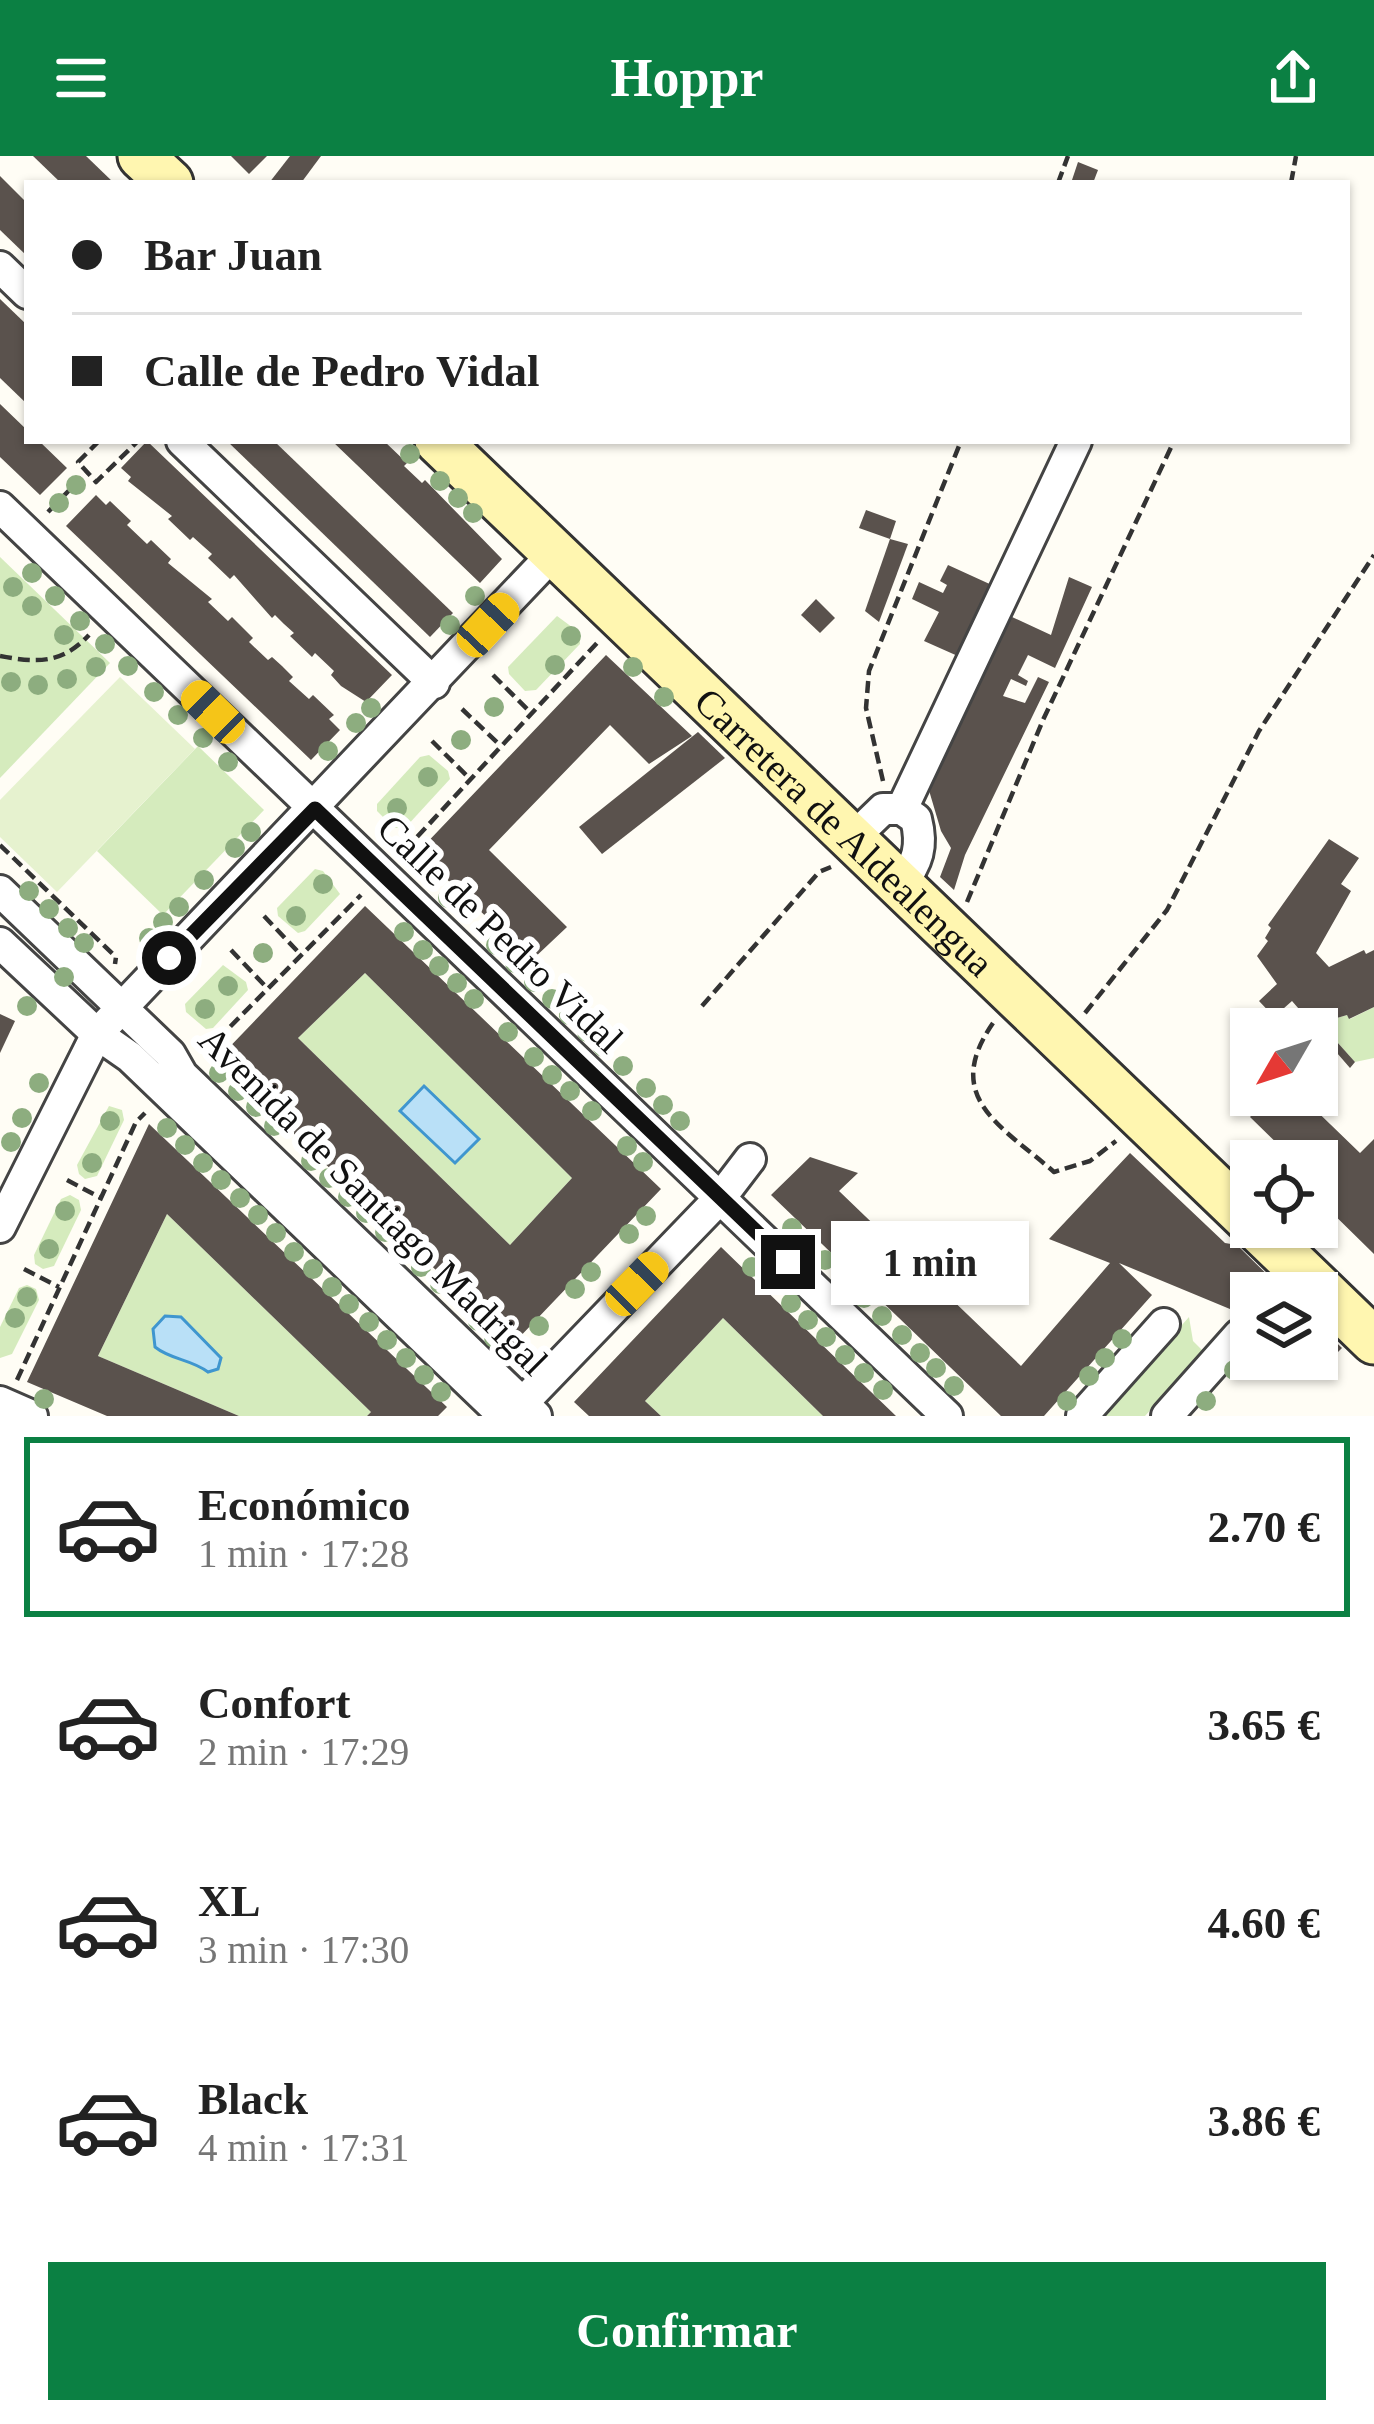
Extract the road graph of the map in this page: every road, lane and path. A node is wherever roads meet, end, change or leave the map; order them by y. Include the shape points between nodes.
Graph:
1 (141, 156) edge
2 (167, 180) edge
3 (0, 267) edge
4 (24, 290) edge
5 (96, 444) edge
6 (135, 444) edge
7 (185, 444) edge
8 (441, 444) edge
9 (960, 444) edge
10 (1075, 444) edge
11 (1173, 444) edge
12 (87, 472) junction
13 (0, 507) edge
14 (48, 512) dead end
15 (554, 553) junction
16 (1374, 555) edge
17 (89, 635) dead end
18 (601, 639) dead end
19 (0, 656) edge
20 (493, 675) dead end
21 (434, 683) junction
22 (462, 709) dead end
23 (532, 714) junction
24 (432, 741) dead end
25 (501, 746) junction
26 (470, 779) junction
27 (315, 809) junction
28 (896, 809) junction
29 (405, 850) dead end
30 (842, 853) junction
31 (901, 885) junction
32 (0, 891) edge
33 (361, 896) dead end
34 (263, 916) dead end
35 (950, 933) junction
36 (0, 943) edge
37 (231, 950) dead end
38 (301, 955) junction
39 (268, 989) junction
40 (1014, 994) junction
41 (702, 1006) dead end
42 (122, 1007) junction
43 (97, 1034) junction
44 (1060, 1039) junction
45 (205, 1052) dead end
46 (145, 1113) dead end
47 (1141, 1117) junction
48 (750, 1159) dead end
49 (67, 1180) dead end
50 (721, 1197) junction
51 (100, 1198) junction
52 (1230, 1202) edge
53 (0, 1227) edge
54 (1278, 1248) edge
55 (24, 1269) dead end
56 (59, 1288) junction
57 (1164, 1324) dead end
58 (1369, 1336) edge
59 (1230, 1345) edge
60 (7, 1393) edge
61 (518, 1413) edge
62 (32, 1416) edge
63 (947, 1416) edge
64 (1082, 1416) edge
65 (1167, 1416) edge

1 - 2 street
3 - 4 street
5 - 12 path via 78,462
6 - 12 path via 97,482
7 - 21 street
8 - 15 street, Carretera de Aldealengua
9 - 28 path via 869,671 866,708
10 - 28 street
11 - 35 path
12 - 14 path
13 - 27 street, Calle de Pedro Vidal
15 - 21 street
15 - 30 street, Carretera de Aldealengua
16 - 44 path via 1259,731 1167,910
17 - 19 path via 58,658
18 - 23 path
20 - 23 path
21 - 27 street
22 - 25 path
23 - 25 path
24 - 26 path
25 - 26 path
26 - 29 path
27 - 42 street
27 - 50 street, Calle de Pedro Vidal
28 - 30 street via 865,823
28 - 31 street via 916,819 922,842
30 - 31 street, Carretera de Aldealengua
30 - 41 path
31 - 35 street, Carretera de Aldealengua
32 - 42 street, Avenida de Santiago Madrigal
33 - 38 path
34 - 38 path
35 - 40 street, Carretera de Aldealengua
36 - 43 street, Avenida de Santiago Madrigal
37 - 39 path
38 - 39 path
39 - 45 path
40 - 44 street, Carretera de Aldealengua
40 - 47 path via 971,1071 980,1107 1054,1172 1090,1161
42 - 43 street
42 - 61 street, Avenida de Santiago Madrigal
43 - 53 street
43 - 61 street, Avenida de Santiago Madrigal
44 - 47 street, Carretera de Aldealengua
46 - 51 path
47 - 52 street, Carretera de Aldealengua
48 - 50 street
49 - 51 path
50 - 61 street
50 - 63 street, Calle de Pedro Vidal
51 - 56 path
54 - 58 street, Carretera de Aldealengua
55 - 56 path
56 - 60 path
57 - 64 street
59 - 65 street
60 - 62 street

